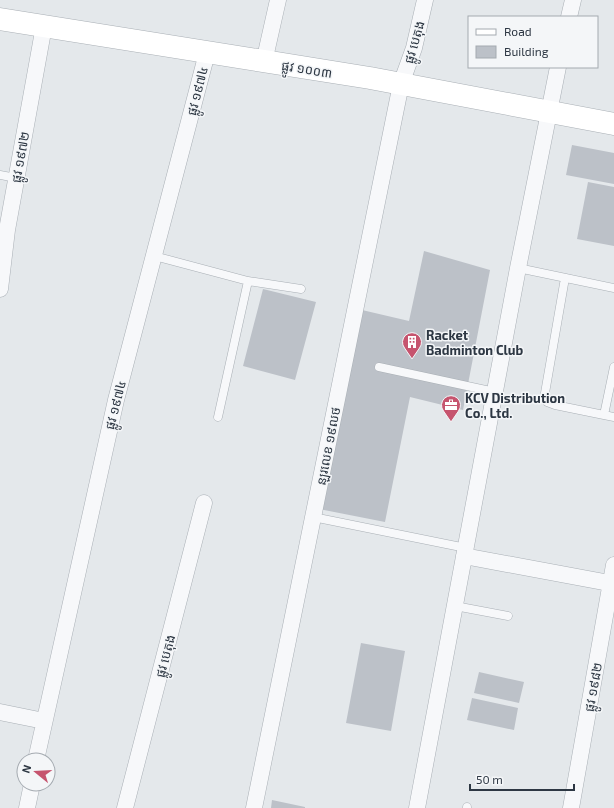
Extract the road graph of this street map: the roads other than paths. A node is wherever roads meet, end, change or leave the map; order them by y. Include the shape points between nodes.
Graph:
1 (278, 0) edge
2 (425, 0) edge
3 (573, 0) edge
4 (569, 16) edge
5 (0, 19) edge
6 (44, 26) junction
7 (206, 53) junction
8 (264, 62) junction
9 (558, 68) edge
10 (401, 84) junction
11 (549, 112) junction
12 (614, 124) edge
13 (0, 175) edge
14 (16, 178) junction
15 (4, 232) edge
16 (154, 256) junction
17 (518, 268) junction
18 (565, 278) junction
19 (248, 281) junction
20 (614, 288) edge
21 (0, 289) edge
22 (301, 289) dead end
23 (614, 367) edge
24 (379, 368) dead end
25 (495, 392) junction
26 (604, 414) junction
27 (218, 417) dead end
28 (614, 417) edge
29 (204, 503) dead end
30 (313, 517) junction
31 (465, 552) junction
32 (614, 565) edge
33 (612, 584) edge
34 (455, 606) junction
35 (508, 616) dead end
36 (0, 712) edge
37 (44, 721) junction
38 (38, 752) edge
39 (30, 792) edge
40 (27, 808) edge
41 (125, 808) edge
42 (254, 808) edge
43 (417, 808) edge
44 (571, 808) edge

1 - 8 street
2 - 10 street, ផ្លូវ បេតុង via 414,48
3 - 4 street
5 - 6 street, ផ្លូវ ១០០៣
6 - 7 street, ផ្លូវ ១០០៣
6 - 14 street, ផ្លូវ ១៩៧២
7 - 8 street, ផ្លូវ ១០០៣
7 - 16 street, ផ្លូវ ១៩៧៤
8 - 10 street, ផ្លូវ ១០០៣
9 - 11 street
10 - 11 street, ផ្លូវ ១០០៣
10 - 30 street, ន្ឡរលេខ ១៩លថ
11 - 12 street, ផ្លូវ ១០០៣
11 - 17 street
13 - 14 lane
14 - 15 street, ផ្លូវ ១៩៧២
15 - 21 street, ផ្លូវ ១៩៧២
16 - 19 lane
16 - 37 street, ផ្លូវ ១៩៧៤ via 116,400
17 - 18 lane
17 - 25 street
18 - 20 lane
18 - 26 lane via 545,394 548,402 555,405
19 - 22 lane
19 - 27 lane
23 - 26 lane
24 - 25 lane
25 - 31 street
26 - 28 lane
29 - 41 street, ផ្លូវ បេតុង
30 - 31 lane
30 - 42 street, ន្ឡរលេខ ១៩លថ
31 - 33 street
31 - 34 street
32 - 33 street, ផ្លូវ ១៩៨២
33 - 44 street, ផ្លូវ ១៩៨២
34 - 35 lane
34 - 43 street
36 - 37 street
37 - 38 street, ផ្លូវ ១៩៧៤
39 - 40 street

